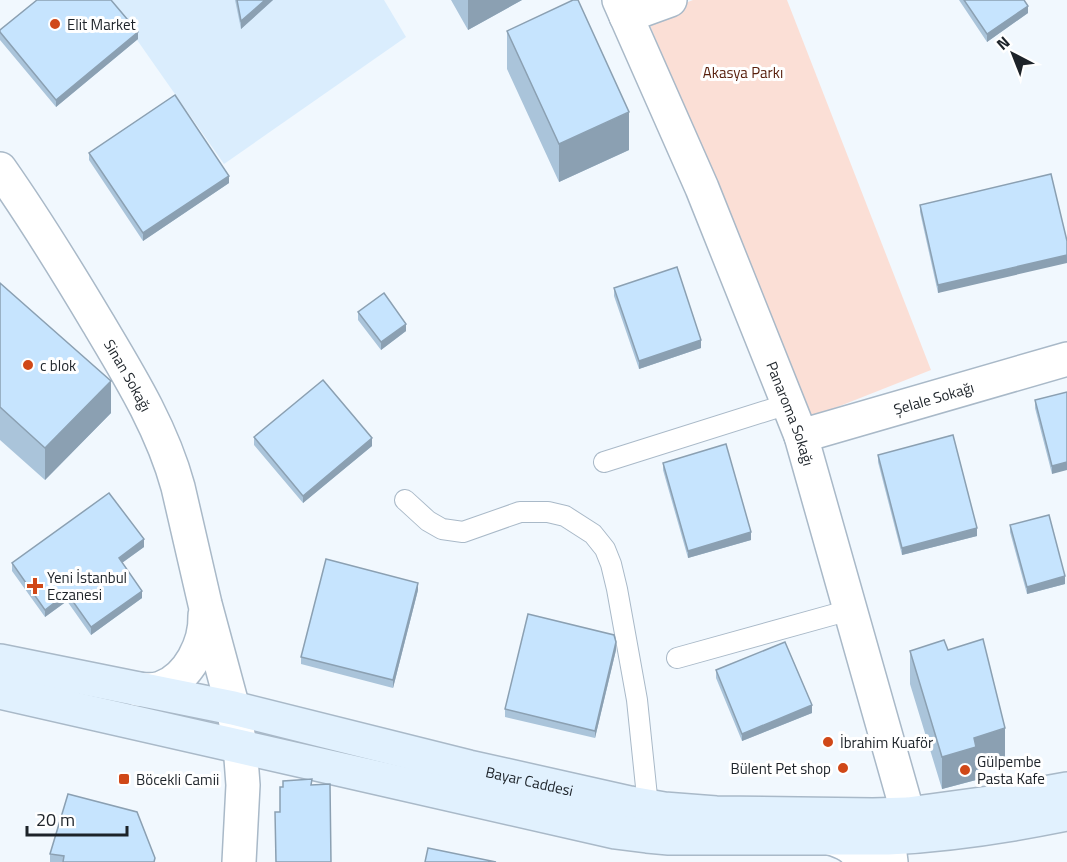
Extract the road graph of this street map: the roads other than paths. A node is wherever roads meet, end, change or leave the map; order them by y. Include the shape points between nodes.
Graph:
1 (670, 0) edge
2 (623, 8) edge
3 (0, 169) edge
4 (1067, 358) edge
5 (788, 404) junction
6 (801, 436) junction
7 (604, 462) dead end
8 (405, 500) dead end
9 (205, 604) junction
10 (850, 610) junction
11 (677, 658) dead end
12 (0, 661) edge
13 (137, 689) junction
14 (0, 692) edge
15 (232, 708) junction
16 (240, 745) junction
17 (1067, 789) edge
18 (648, 806) junction
19 (1067, 814) edge
20 (830, 838) junction
21 (895, 838) edge
22 (239, 862) edge
23 (862, 862) edge

1 - 2 street
2 - 5 street, Panaroma Sokağı via 702,188
3 - 9 street, Sinan Sokağı via 47,238 151,416 174,472
4 - 6 street, Şelale Sokağı
5 - 6 street, Panaroma Sokağı
5 - 7 lane
6 - 10 street, Panaroma Sokağı
8 - 18 lane via 442,529 463,532 520,512 566,516 593,534 605,549 638,700
9 - 13 street, Sinan Sokağı via 205,631 196,656 169,684 154,690
9 - 15 street, Sinan Sokağı
10 - 11 lane
10 - 21 street, Panaroma Sokağı
12 - 13 main road, Bayar Caddesi
13 - 15 main road, Bayar Caddesi
14 - 16 main road, Bayar Caddesi
15 - 16 street, Sinan Sokağı
15 - 18 main road, Bayar Caddesi via 469,767
16 - 20 main road, Bayar Caddesi via 625,834 669,838
16 - 22 street, Sinan Sokağı via 243,785
17 - 21 main road, Bayar Caddesi via 989,803
18 - 21 main road, Bayar Caddesi via 716,813 865,815
19 - 21 main road, Bayar Caddesi via 932,836
20 - 21 main road, Bayar Caddesi
20 - 23 street via 848,844

